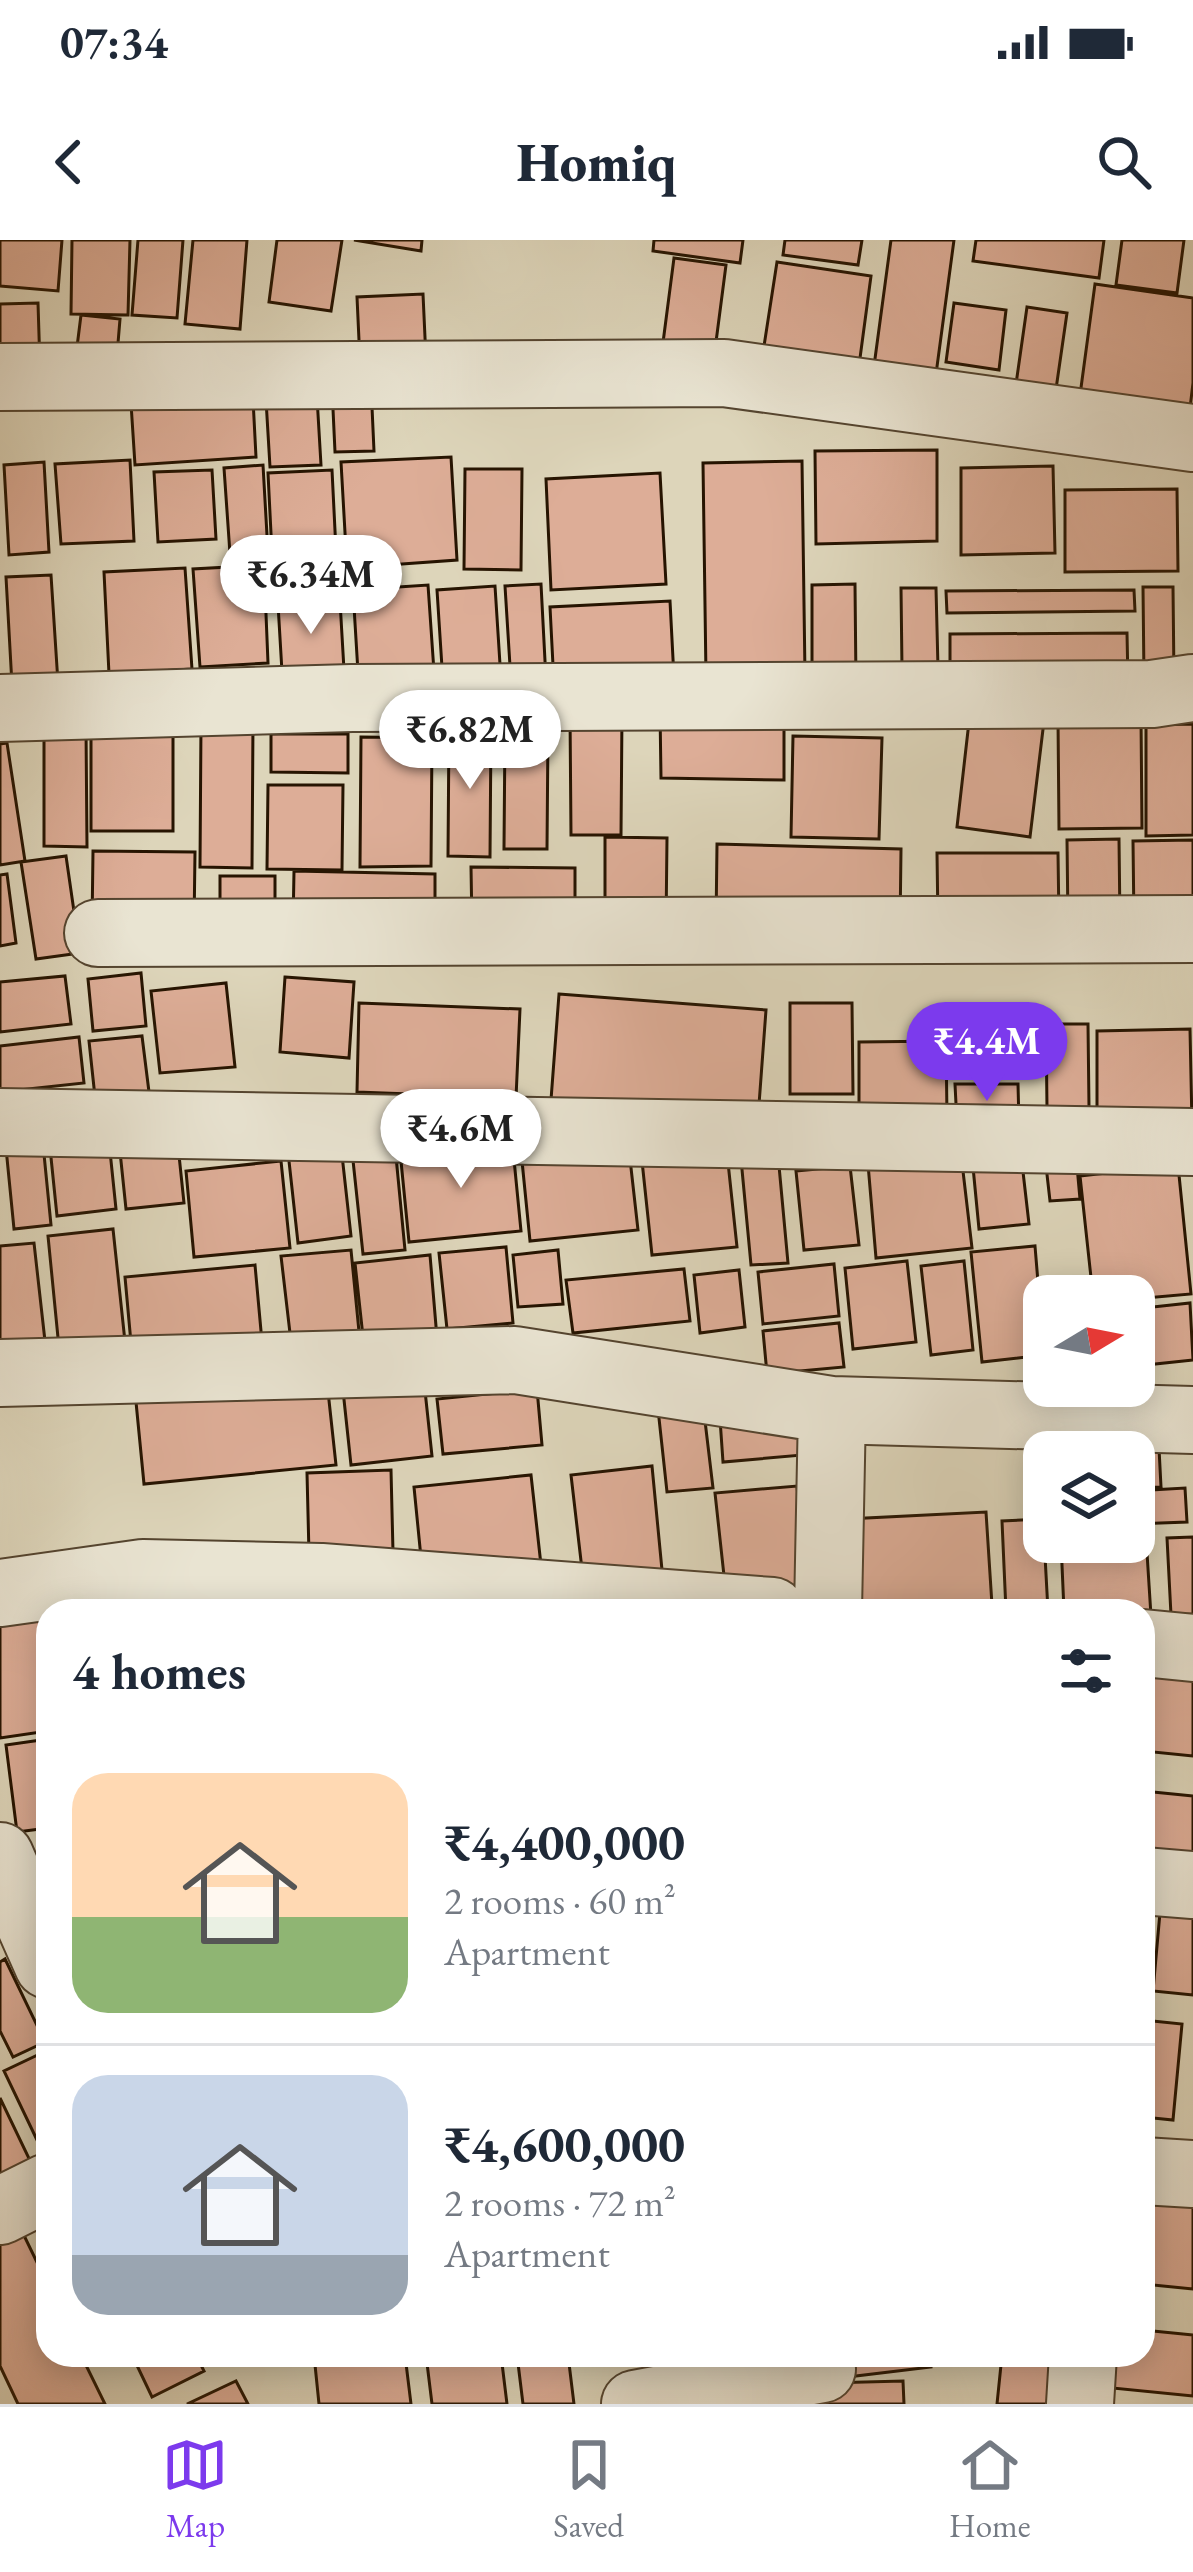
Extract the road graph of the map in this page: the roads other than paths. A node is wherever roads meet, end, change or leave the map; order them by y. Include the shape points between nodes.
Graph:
1 (0, 377) edge
2 (1193, 438) edge
3 (1193, 688) edge
4 (0, 708) edge
5 (1193, 929) edge
6 (98, 933) dead end
7 (0, 1122) edge
8 (1193, 1142) edge
9 (0, 1373) edge
10 (832, 1410) junction
11 (1193, 1420) edge
12 (0, 1593) edge
13 (617, 1599) edge
14 (828, 1599) edge
15 (1155, 1644) edge
16 (1193, 1648) edge
17 (14, 1870) edge
18 (1155, 1882) edge
19 (1193, 1885) edge
20 (36, 1932) edge
21 (1155, 2172) edge
22 (1193, 2174) edge
23 (36, 2193) edge
24 (0, 2211) edge
25 (1082, 2367) edge
26 (822, 2376) edge
27 (635, 2404) edge
28 (1080, 2404) edge

1 - 2 street via 724,373
3 - 4 street
5 - 6 street
7 - 8 street
9 - 10 street via 515,1360
10 - 11 street
10 - 14 street
12 - 13 street via 142,1573 321,1576
15 - 16 street
17 - 20 street
18 - 19 street
21 - 22 street
23 - 24 street
25 - 28 street
26 - 27 street

